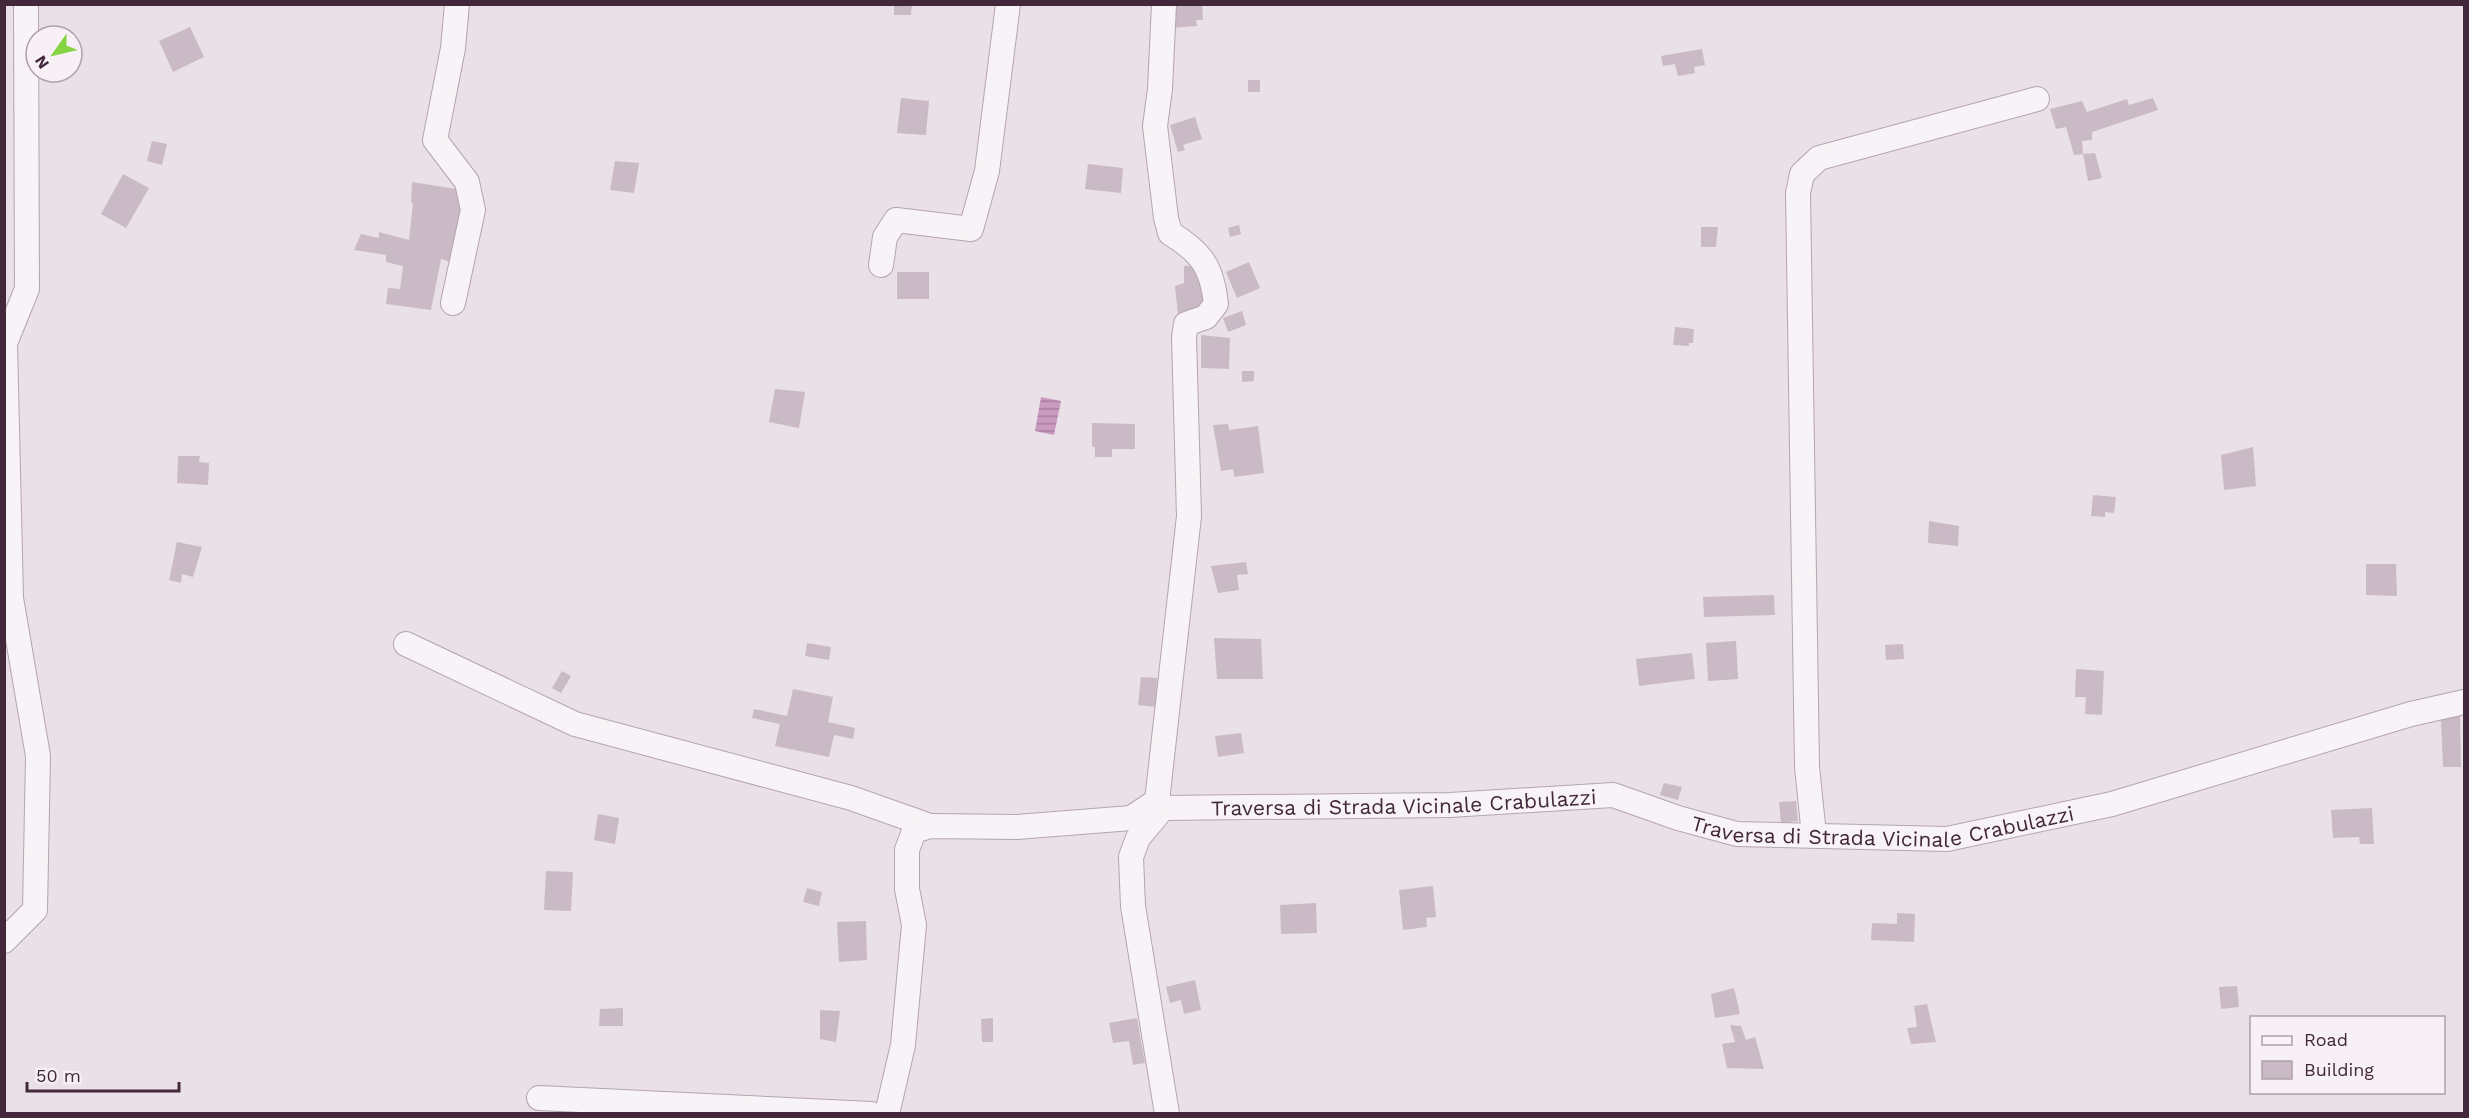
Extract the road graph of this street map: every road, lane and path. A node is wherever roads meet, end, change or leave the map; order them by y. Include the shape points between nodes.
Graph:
1 (26, 4) edge
2 (457, 4) edge
3 (1008, 4) edge
4 (1164, 4) edge
5 (2037, 99) dead end
6 (881, 266) dead end
7 (453, 303) dead end
8 (406, 645) dead end
9 (2464, 702) edge
10 (1160, 805) junction
11 (930, 826) junction
12 (1814, 835) junction
13 (4, 941) edge
14 (538, 1098) dead end
15 (871, 1113) edge
16 (887, 1113) edge
17 (1167, 1113) edge

1 - 13 street via 27,289 5,343 11,598 38,756 34,910
2 - 7 street via 453,48 435,140 467,183 473,210
3 - 6 street via 987,171 971,229 896,220 885,237
4 - 10 street via 1155,126 1166,218 1170,233 1191,246 1210,270 1216,304 1206,317 1186,324 1184,336 1189,516
5 - 12 street via 1819,158 1802,174 1798,193 1800,447 1807,768
8 - 11 street via 575,724 851,798
9 - 12 street, Traversa di Strada Vicinale Crabulazzi via 2411,714 2112,804 1947,839
10 - 11 street via 1131,818 1017,827
10 - 12 street, Traversa di Strada Vicinale Crabulazzi via 1450,805 1613,795 1737,834
10 - 17 street via 1138,838 1131,857 1133,906
11 - 16 street via 915,831 907,850 907,890 914,925 903,1045
14 - 15 street

